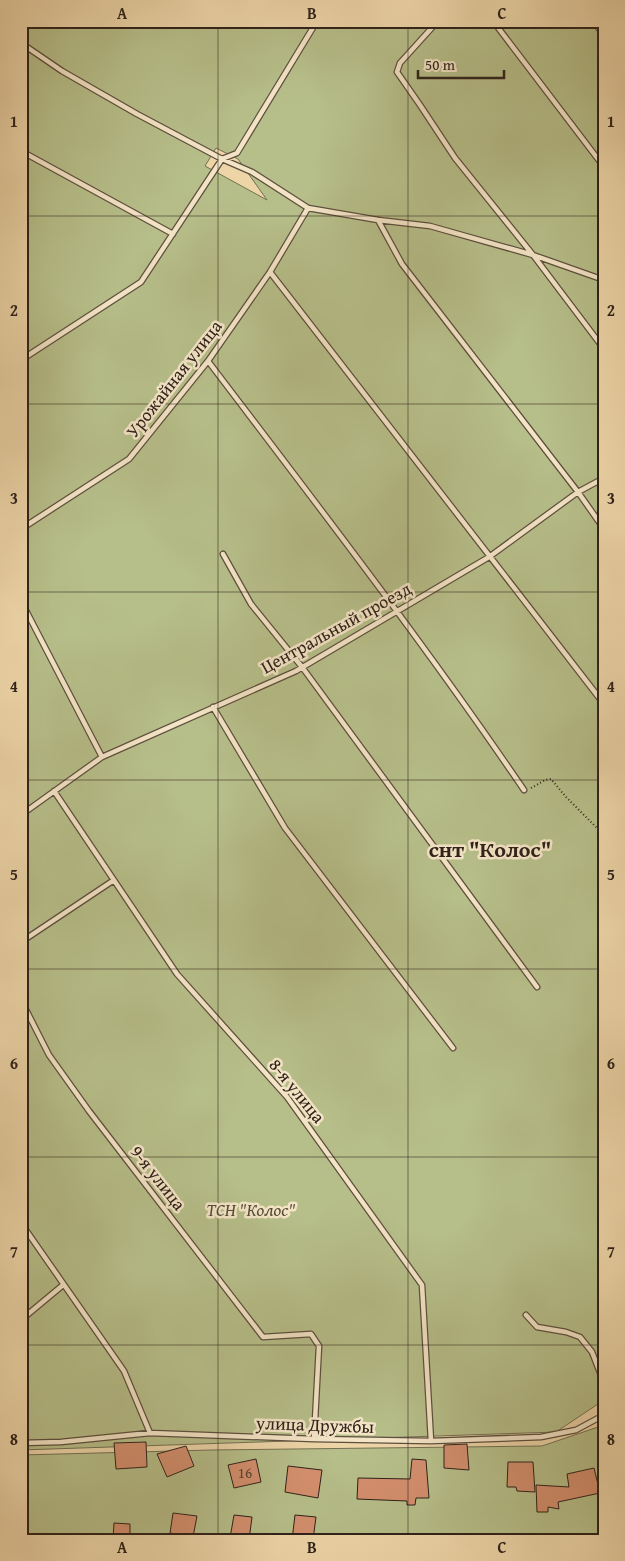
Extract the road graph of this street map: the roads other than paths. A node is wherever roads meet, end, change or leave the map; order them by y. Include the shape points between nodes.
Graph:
1 (191, 21) edge
2 (195, 21) edge
3 (318, 21) edge
4 (438, 21) edge
5 (493, 21) edge
6 (596, 21) edge
7 (604, 32) edge
8 (21, 43) edge
9 (21, 150) edge
10 (222, 159) junction
11 (604, 167) edge
12 (308, 208) junction
13 (378, 220) junction
14 (173, 234) junction
15 (533, 255) junction
16 (270, 272) junction
17 (604, 280) edge
18 (604, 349) edge
19 (21, 360) edge
20 (208, 361) junction
21 (604, 478) edge
22 (578, 492) junction
23 (604, 528) edge
24 (21, 529) edge
25 (223, 554) dead end
26 (489, 556) junction
27 (21, 601) edge
28 (397, 611) junction
29 (302, 667) junction
30 (604, 704) edge
31 (214, 707) junction
32 (102, 756) junction
33 (524, 790) road end
34 (54, 791) junction
35 (21, 815) edge
36 (114, 880) junction
37 (21, 942) edge
38 (537, 987) dead end
39 (21, 1000) edge
40 (453, 1048) dead end
41 (21, 1223) edge
42 (64, 1285) junction
43 (526, 1315) dead end
44 (21, 1320) edge
45 (604, 1383) edge
46 (604, 1415) edge
47 (150, 1433) junction
48 (314, 1439) junction
49 (431, 1441) junction
50 (21, 1443) edge

1 - 2 lane
3 - 10 lane via 238,153
4 - 15 lane via 400,63 397,72 454,158
5 - 11 lane
6 - 7 street
8 - 10 lane via 78,81
9 - 14 lane
10 - 12 lane via 252,172
10 - 14 lane
12 - 13 lane
12 - 16 lane, Урожайная улица
13 - 15 lane via 430,226
13 - 22 lane via 402,264
14 - 19 lane via 141,282
15 - 17 lane
15 - 18 lane
16 - 20 lane, Урожайная улица
16 - 26 lane
20 - 24 lane, Урожайная улица via 129,459
20 - 28 lane
21 - 22 lane, Центральный проезд
22 - 23 lane
22 - 26 lane, Центральный проезд
25 - 29 lane via 251,604
26 - 28 lane, Центральный проезд
26 - 30 lane
27 - 32 lane
28 - 29 lane, Центральный проезд
28 - 33 lane
29 - 31 lane, Центральный проезд
29 - 38 lane
31 - 32 lane, Центральный проезд
31 - 40 lane via 285,828
32 - 34 lane, Центральный проезд
34 - 35 lane, Центральный проезд
34 - 36 lane, 8-я улица
36 - 37 lane
36 - 49 lane, 8-я улица via 178,974 286,1096 422,1284
39 - 48 lane, 9-я улица via 50,1054 89,1112 262,1337 311,1334 319,1346
41 - 42 lane
42 - 44 lane
42 - 47 lane via 124,1371
43 - 45 lane via 537,1327 580,1337 592,1352
46 - 49 lane, улица Дружбы via 576,1430 542,1438
47 - 48 lane, улица Дружбы
47 - 50 lane, улица Дружбы
48 - 49 lane, улица Дружбы

